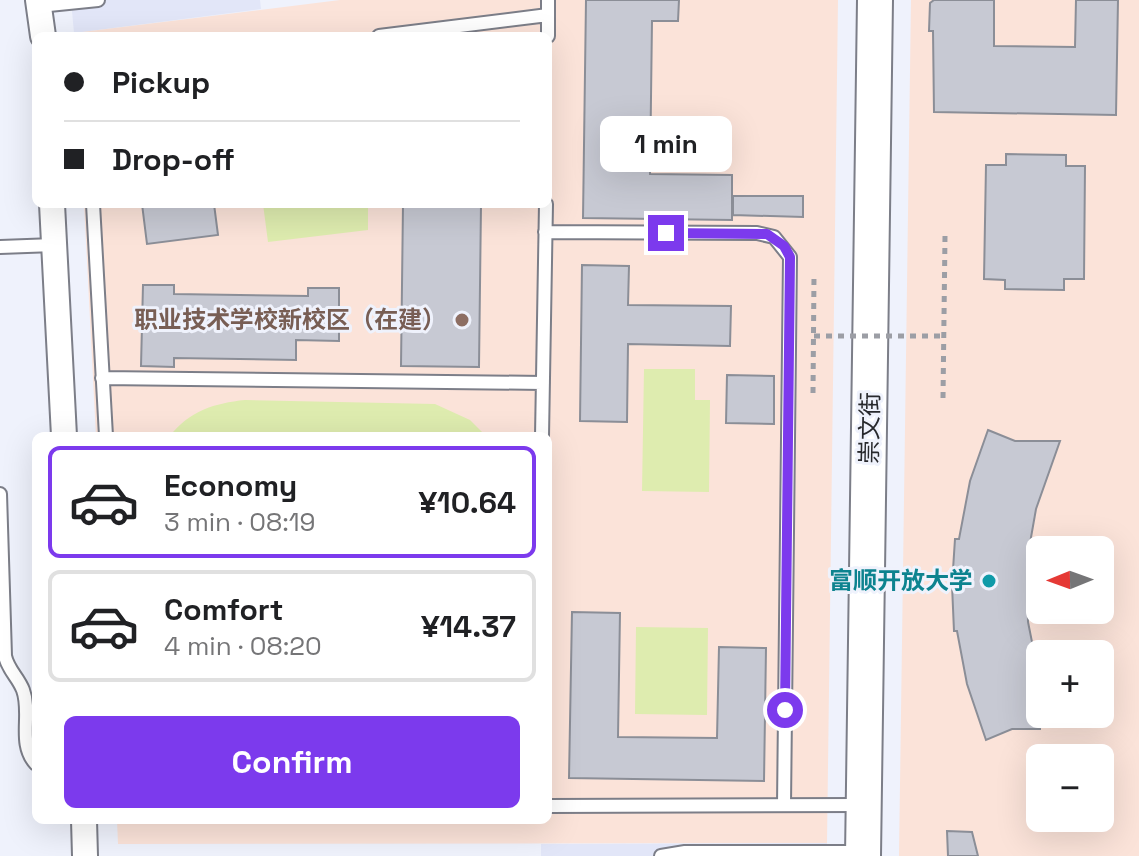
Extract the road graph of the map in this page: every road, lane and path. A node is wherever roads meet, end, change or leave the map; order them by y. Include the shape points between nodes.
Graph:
1 (98, 0) edge
2 (548, 0) edge
3 (875, 0) edge
4 (39, 3) edge
5 (548, 15) junction
6 (43, 32) edge
7 (411, 32) edge
8 (548, 32) edge
9 (52, 208) edge
10 (93, 208) edge
11 (546, 208) edge
12 (545, 232) junction
13 (945, 236) dead end
14 (54, 245) junction
15 (0, 247) edge
16 (814, 276) dead end
17 (814, 336) junction
18 (944, 336) junction
19 (102, 378) junction
20 (543, 383) junction
21 (813, 393) dead end
22 (943, 398) dead end
23 (64, 432) edge
24 (106, 432) edge
25 (542, 432) edge
26 (0, 494) edge
27 (30, 690) edge
28 (32, 758) edge
29 (784, 805) junction
30 (864, 805) junction
31 (552, 806) edge
32 (84, 824) edge
33 (863, 854) edge
34 (85, 856) edge
35 (661, 856) edge

1 - 4 lane
2 - 5 lane
3 - 30 street, 崇文街
4 - 6 street
5 - 7 lane
5 - 8 lane
9 - 14 street
10 - 19 lane
11 - 12 lane
12 - 20 lane
12 - 29 lane via 757,233 774,237 790,257
13 - 18 path
14 - 15 lane
14 - 23 street
16 - 17 path
17 - 18 path, bridge
17 - 21 path
18 - 22 path
19 - 20 lane
19 - 24 lane
20 - 25 lane
26 - 27 lane via 5,656 7,666
27 - 28 lane via 26,750
29 - 30 lane
29 - 31 lane
30 - 33 street, 崇文街
32 - 34 street
33 - 35 lane

